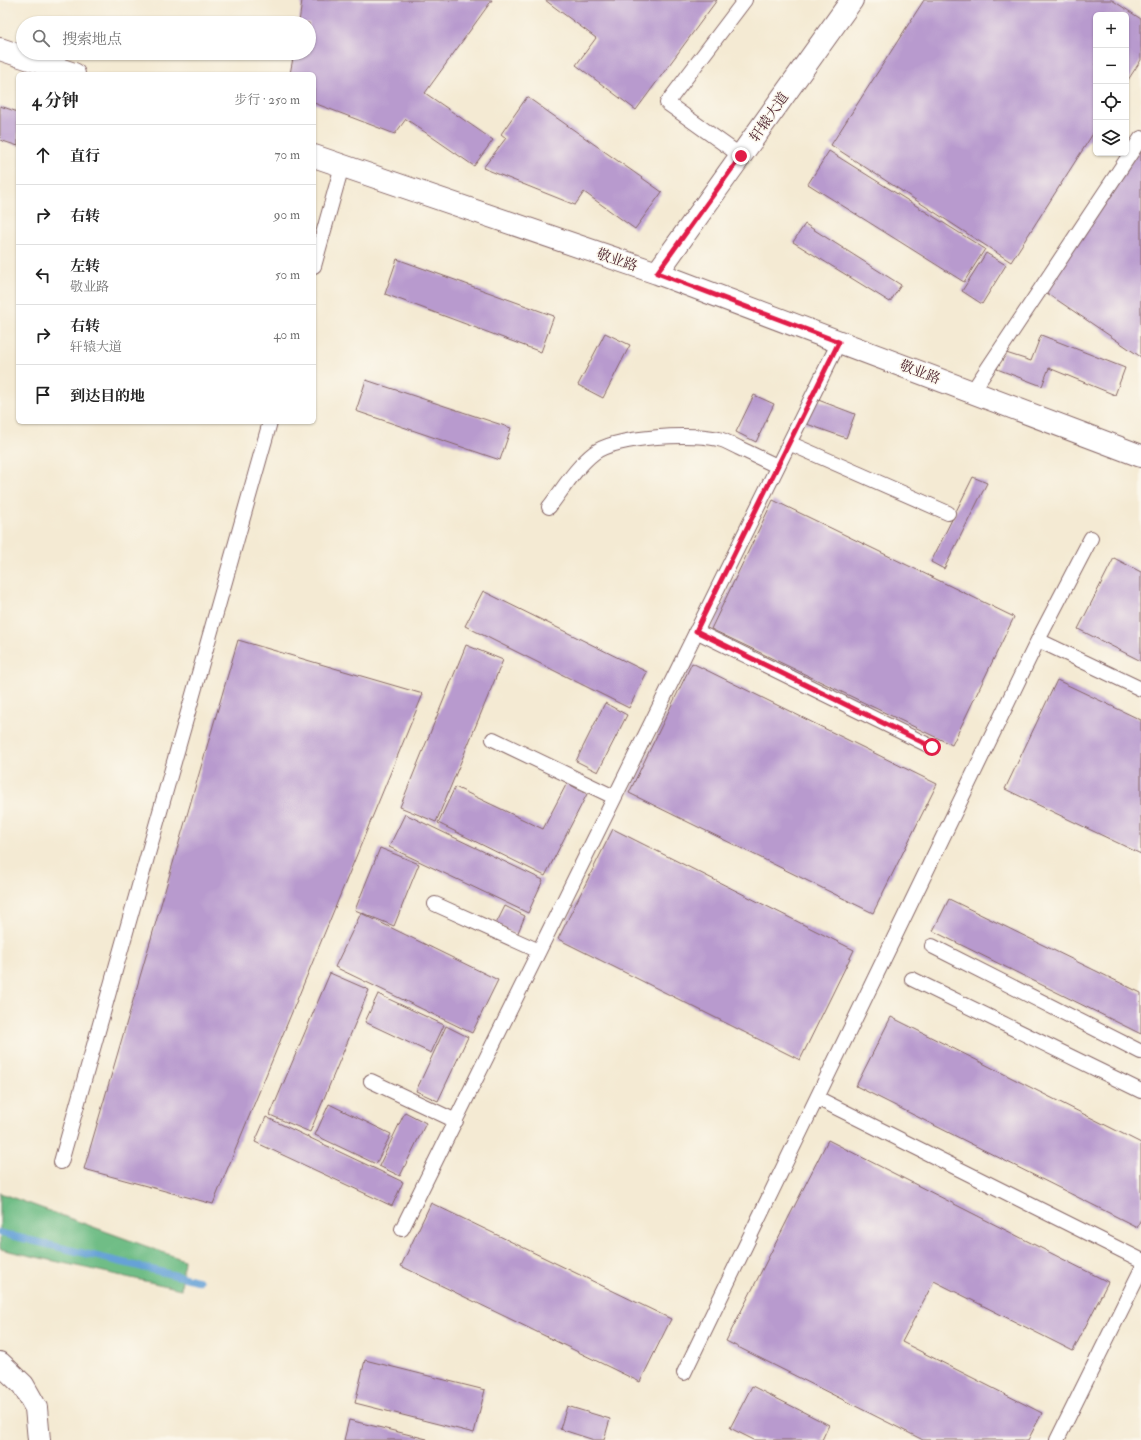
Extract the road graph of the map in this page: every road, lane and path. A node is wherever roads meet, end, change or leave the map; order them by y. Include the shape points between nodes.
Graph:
1 (745, 0) edge
2 (852, 0) edge
3 (0, 49) edge
4 (16, 54) edge
5 (33, 60) edge
6 (68, 72) edge
7 (1141, 138) edge
8 (741, 156) junction
9 (316, 157) edge
10 (342, 166) junction
11 (316, 259) edge
12 (657, 273) junction
13 (839, 342) junction
14 (972, 392) junction
15 (269, 424) edge
16 (789, 443) junction
17 (1141, 456) edge
18 (777, 466) junction
19 (549, 506) dead end
20 (948, 514) dead end
21 (1091, 538) dead end
22 (696, 631) junction
23 (1038, 640) junction
24 (1141, 689) edge
25 (493, 739) dead end
26 (932, 747) dead end
27 (614, 797) junction
28 (435, 904) dead end
29 (932, 946) dead end
30 (539, 951) junction
31 (912, 979) dead end
32 (1141, 1052) edge
33 (371, 1081) dead end
34 (1141, 1091) edge
35 (817, 1098) junction
36 (456, 1121) junction
37 (61, 1162) dead end
38 (402, 1229) dead end
39 (1141, 1260) edge
40 (1141, 1270) edge
41 (0, 1363) edge
42 (684, 1373) dead end
43 (39, 1440) edge
44 (1057, 1440) edge

1 - 8 lane via 667,103
2 - 8 street, 轩辕大道
3 - 4 street
5 - 6 street
7 - 14 lane
8 - 12 street, 轩辕大道
9 - 10 street, 敬业路
10 - 11 lane
10 - 12 street, 敬业路
12 - 13 street, 敬业路
13 - 14 street, 敬业路
13 - 16 lane
14 - 17 street, 敬业路
15 - 37 lane
16 - 18 lane
16 - 20 lane
18 - 19 lane via 722,440 706,437 679,436 628,441 596,451
18 - 22 lane
21 - 23 lane
22 - 26 lane
22 - 27 lane
23 - 24 lane
23 - 35 lane
25 - 27 lane
27 - 30 lane
28 - 30 lane
29 - 32 lane
30 - 36 lane
31 - 34 lane
33 - 36 lane
35 - 39 lane
35 - 42 lane
36 - 38 lane
40 - 44 lane
41 - 43 street via 23,1385 36,1408

